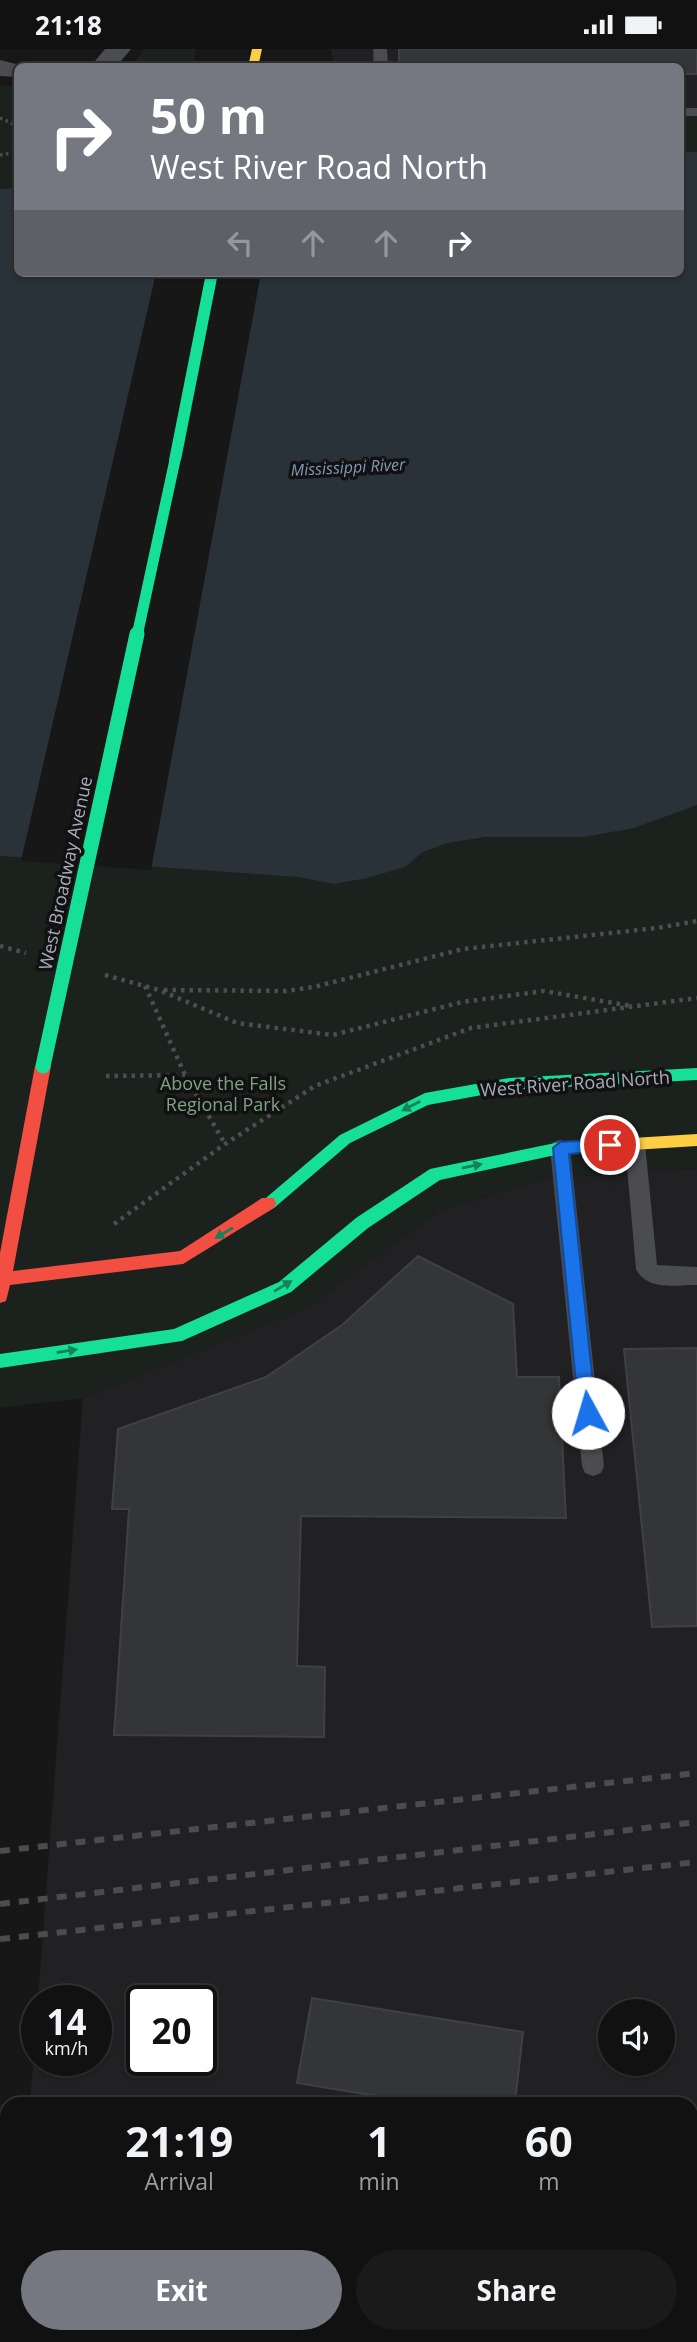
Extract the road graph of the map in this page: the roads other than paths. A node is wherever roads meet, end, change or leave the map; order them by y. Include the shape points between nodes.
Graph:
1 (119, 49) edge
2 (106, 63) edge
3 (211, 277) edge
4 (697, 1075) edge
5 (697, 1140) edge
6 (635, 1144) junction
7 (560, 1148) junction
8 (697, 1276) edge
9 (1, 1285) edge
10 (0, 1361) edge
11 (593, 1466) dead end

1 - 2 street
3 - 9 main road, West Broadway Avenue, bridge via 43,1066
4 -> 9 main road, West River Road North via 509,1084 425,1099 345,1139 257,1213 183,1257
5 - 6 main road
6 - 7 main road
6 - 8 lane via 647,1269 654,1275
10 -> 7 main road via 176,1336 285,1287 362,1223 436,1174
7 - 11 lane

